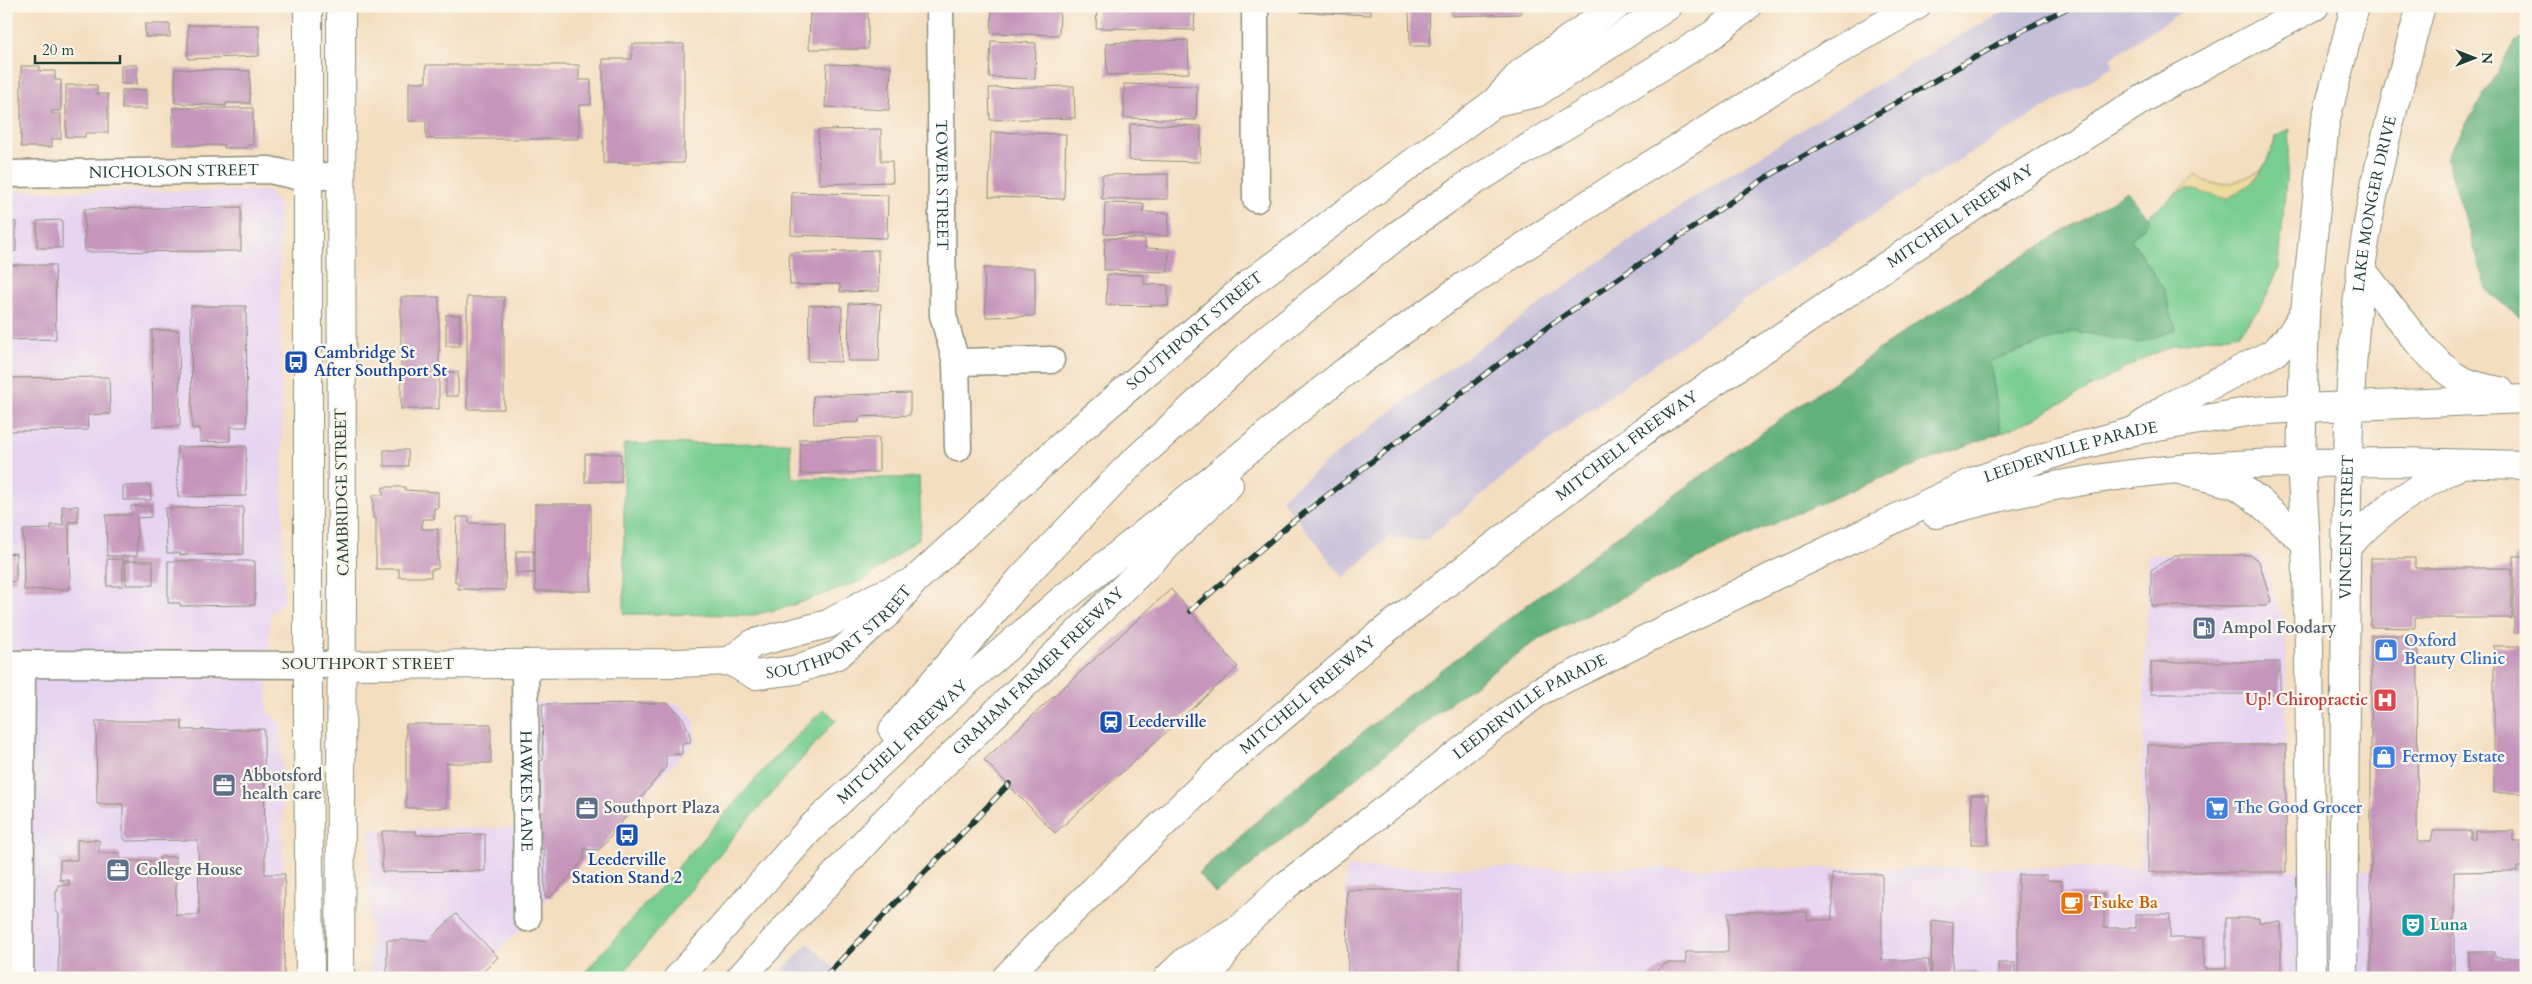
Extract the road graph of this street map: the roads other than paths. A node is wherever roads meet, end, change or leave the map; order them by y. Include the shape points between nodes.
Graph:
1 (308, 6) edge
2 (341, 6) edge
3 (940, 6) edge
4 (1255, 6) edge
5 (1616, 6) edge
6 (1668, 6) edge
7 (1720, 6) edge
8 (1747, 6) edge
9 (1916, 6) edge
10 (2315, 6) edge
11 (2355, 6) edge
12 (2421, 6) edge
13 (1714, 34) junction
14 (1495, 102) junction
15 (6, 174) edge
16 (309, 176) junction
17 (341, 176) junction
18 (1256, 198) dead end
19 (2361, 269) junction
20 (2305, 312) junction
21 (1051, 360) dead end
22 (956, 362) junction
23 (1344, 372) junction
24 (2526, 398) edge
25 (2350, 406) junction
26 (2302, 408) junction
27 (2134, 431) junction
28 (958, 448) dead end
29 (2301, 463) junction
30 (2348, 463) junction
31 (2463, 464) junction
32 (2179, 470) junction
33 (2522, 470) edge
34 (1853, 538) junction
35 (2306, 544) junction
36 (2346, 549) junction
37 (525, 663) junction
38 (14, 664) edge
39 (308, 664) junction
40 (341, 665) junction
41 (810, 829) junction
42 (528, 918) dead end
43 (1241, 928) junction
44 (20, 978) edge
45 (310, 978) edge
46 (340, 978) edge
47 (678, 978) edge
48 (740, 978) edge
49 (1006, 978) edge
50 (1168, 978) edge
51 (1208, 978) edge
52 (2312, 978) edge
53 (2343, 978) edge

1 - 16 main road, CAMBRIDGE STREET
2 - 17 main road, CAMBRIDGE STREET
3 - 22 street, TOWER STREET via 943,315
4 - 18 street
5 - 14 main road, SOUTHPORT STREET via 1521,73
6 - 14 main road, SOUTHPORT STREET via 1536,94
7 - 13 main road via 1722,14
8 - 13 main road
9 - 23 main road, MITCHELL FREEWAY via 1610,190
10 - 49 main road, MITCHELL FREEWAY via 2159,89 2004,186 1653,424 1374,638 1231,760
11 - 20 main road via 2325,123
12 - 19 main road, LAKE MONGER DRIVE via 2392,110
13 - 41 main road via 1464,188 1395,237 1267,339 1127,468 1028,572
14 - 37 main road, SOUTHPORT STREET via 1250,284 1079,430 914,581 888,613 837,655 795,670 756,675 730,661
15 - 16 street, NICHOLSON STREET via 268,170
16 - 17 street, NICHOLSON STREET
16 - 39 main road, CAMBRIDGE STREET
17 - 40 main road, CAMBRIDGE STREET
19 - 24 main road via 2435,361 2457,378 2481,388
19 - 25 main road, LAKE MONGER DRIVE
20 - 26 main road
20 - 27 main road via 2275,352 2166,408
21 - 22 street
22 - 28 street, TOWER STREET
23 - 41 main road, MITCHELL FREEWAY via 961,687
23 - 48 main road, GRAHAM FARMER FREEWAY via 882,825
24 - 25 main road, LEEDERVILLE PARADE
25 - 26 main road, LEEDERVILLE PARADE
25 - 30 main road, VINCENT STREET
26 - 27 main road, LEEDERVILLE PARADE via 2253,410
26 - 29 main road
27 - 34 main road, LEEDERVILLE PARADE via 2062,451 1975,481
29 - 30 main road, LEEDERVILLE PARADE
29 - 32 main road, LEEDERVILLE PARADE
29 - 35 main road
30 - 31 main road, LEEDERVILLE PARADE
30 - 36 main road, VINCENT STREET
31 - 33 main road, LEEDERVILLE PARADE
31 - 36 main road via 2385,509
32 - 34 main road, LEEDERVILLE PARADE via 2121,476 1981,501
32 - 35 main road via 2236,485
34 - 43 main road, LEEDERVILLE PARADE via 1540,691 1285,886
35 - 52 main road
36 - 53 main road, VINCENT STREET
37 - 40 main road, SOUTHPORT STREET
37 - 42 street, HAWKES LANE
38 - 39 street, SOUTHPORT STREET
38 - 44 street
39 - 40 street, SOUTHPORT STREET
39 - 45 main road, CAMBRIDGE STREET
40 - 46 main road, CAMBRIDGE STREET
41 - 47 main road, MITCHELL FREEWAY
43 - 50 main road, LEEDERVILLE PARADE via 1187,960
43 - 51 main road, LEEDERVILLE PARADE

